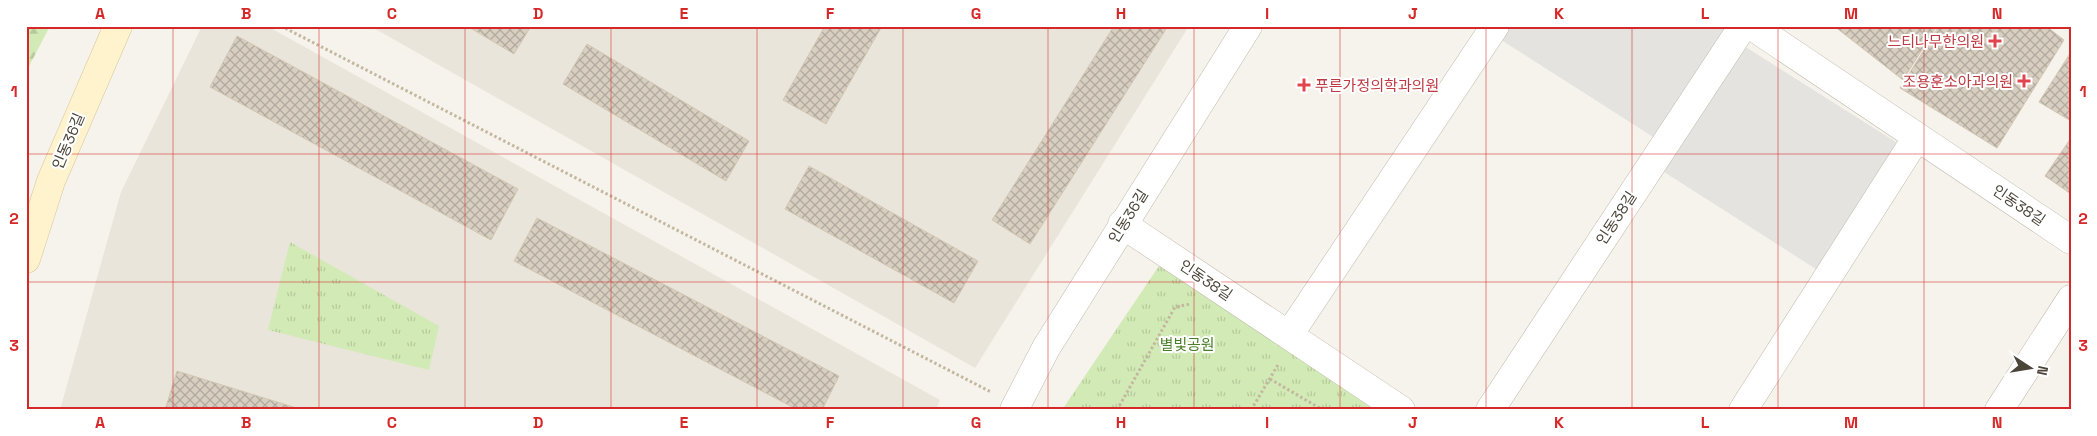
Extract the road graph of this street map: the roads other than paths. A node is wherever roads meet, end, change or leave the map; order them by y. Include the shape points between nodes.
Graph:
1 (118, 26) edge
2 (1248, 26) edge
3 (1495, 26) edge
4 (1743, 26) edge
5 (1752, 26) edge
6 (1917, 136) junction
7 (1122, 224) junction
8 (2071, 240) edge
9 (26, 259) edge
10 (2071, 298) edge
11 (1285, 347) junction
12 (1015, 407) edge
13 (1401, 410) edge
14 (1490, 410) edge
15 (1743, 410) edge
16 (1999, 410) edge

1 - 9 street, 인동36길 via 51,181
2 - 7 street, 인동36길
3 - 11 street
4 - 14 street, 인동38길
5 - 6 street, 인동38길
6 - 8 street, 인동38길
6 - 15 street
7 - 11 street, 인동38길
7 - 12 street, 인동36길 via 1046,348
10 - 16 street
11 - 13 street, 인동38길

